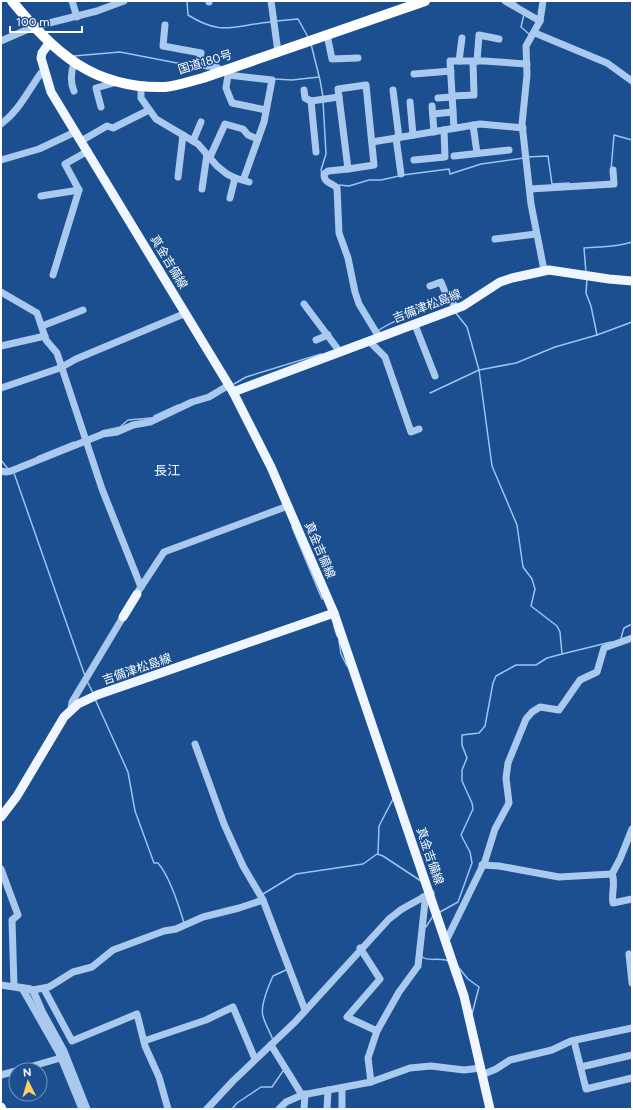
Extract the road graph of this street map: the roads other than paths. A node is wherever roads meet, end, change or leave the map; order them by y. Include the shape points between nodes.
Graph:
1 (12, 1) edge
2 (72, 1) edge
3 (124, 1) edge
4 (271, 1) edge
5 (425, 1) edge
6 (505, 1) edge
7 (542, 1) edge
8 (77, 17) junction
9 (540, 21) junction
10 (165, 25) dead end
11 (33, 27) junction
12 (535, 33) junction
13 (327, 35) junction
14 (462, 38) dead end
15 (499, 40) dead end
16 (1, 41) edge
17 (49, 43) junction
18 (278, 52) junction
19 (358, 58) dead end
20 (459, 61) junction
21 (475, 61) junction
22 (74, 63) junction
23 (527, 64) junction
24 (451, 71) junction
25 (44, 72) junction
26 (225, 72) junction
27 (414, 74) dead end
28 (632, 81) edge
29 (119, 82) junction
30 (141, 86) junction
31 (304, 90) dead end
32 (393, 90) dead end
33 (74, 91) dead end
34 (339, 97) junction
35 (452, 97) junction
36 (438, 98) dead end
37 (311, 101) junction
38 (410, 102) dead end
39 (432, 106) dead end
40 (101, 107) dead end
41 (149, 110) junction
42 (266, 110) junction
43 (453, 112) junction
44 (433, 114) junction
45 (201, 122) dead end
46 (1, 124) edge
47 (473, 125) junction
48 (454, 128) junction
49 (523, 128) junction
50 (444, 130) junction
51 (76, 132) junction
52 (434, 132) junction
53 (183, 135) junction
54 (413, 135) junction
55 (397, 138) junction
56 (258, 139) junction
57 (82, 141) junction
58 (193, 141) junction
59 (372, 142) junction
60 (509, 150) dead end
61 (88, 151) junction
62 (316, 152) dead end
63 (477, 153) junction
64 (209, 156) junction
65 (454, 156) dead end
66 (1, 160) edge
67 (414, 160) dead end
68 (348, 169) junction
69 (613, 170) dead end
70 (401, 174) dead end
71 (178, 176) dead end
72 (235, 178) junction
73 (202, 189) dead end
74 (530, 189) junction
75 (80, 190) junction
76 (41, 196) dead end
77 (230, 198) dead end
78 (536, 234) junction
79 (495, 239) dead end
80 (544, 270) junction
81 (53, 275) dead end
82 (632, 281) edge
83 (430, 286) dead end
84 (1, 292) edge
85 (304, 304) dead end
86 (456, 309) junction
87 (83, 310) dead end
88 (186, 313) junction
89 (415, 325) junction
90 (42, 326) junction
91 (328, 335) junction
92 (45, 336) junction
93 (379, 337) junction
94 (316, 340) dead end
95 (368, 341) junction
96 (1, 346) edge
97 (340, 352) junction
98 (60, 368) junction
99 (435, 376) dead end
100 (1, 388) edge
101 (231, 389) junction
102 (412, 409) dead end
103 (404, 412) junction
104 (419, 429) dead end
105 (85, 442) junction
106 (1, 471) edge
107 (288, 506) junction
108 (139, 590) junction
109 (334, 613) junction
110 (123, 617) joint
111 (632, 638) edge
112 (71, 710) junction
113 (195, 744) dead end
114 (1, 817) edge
115 (632, 829) edge
116 (482, 866) junction
117 (1, 869) edge
118 (612, 874) junction
119 (427, 896) junction
120 (261, 899) junction
121 (632, 899) edge
122 (446, 941) junction
123 (360, 948) junction
124 (629, 954) dead end
125 (632, 983) edge
126 (14, 984) junction
127 (1, 985) edge
128 (29, 989) junction
129 (44, 989) junction
130 (305, 1010) junction
131 (632, 1028) edge
132 (377, 1031) junction
133 (144, 1040) junction
134 (574, 1041) junction
135 (273, 1043) junction
136 (632, 1055) edge
137 (63, 1057) junction
138 (255, 1059) junction
139 (45, 1062) edge
140 (581, 1067) junction
141 (484, 1072) junction
142 (632, 1078) edge
143 (371, 1082) junction
144 (342, 1088) junction
145 (328, 1090) junction
146 (303, 1094) junction
147 (82, 1109) edge
148 (88, 1109) edge
149 (168, 1109) edge
150 (207, 1109) edge
151 (279, 1109) edge
152 (304, 1109) edge
153 (327, 1109) edge
154 (342, 1109) edge
155 (490, 1109) edge

1 - 11 highway, 国道180号
2 - 8 street
3 - 8 street
4 - 18 street
5 - 13 highway, 国道180号
6 - 9 street
7 - 9 street
8 - 11 street
9 - 12 street
10 - 26 street via 163,46 201,53 199,63
11 - 16 street
11 - 17 highway, 国道180号
12 - 23 street via 527,42
12 - 28 street via 606,63
13 - 18 highway, 国道180号
13 - 19 street via 332,59
14 - 20 street
15 - 21 street via 479,35
17 - 22 highway, 国道180号
17 - 25 main road, 真金吉備線 via 42,53
18 - 26 highway, 国道180号
20 - 21 street
20 - 24 street via 450,62
21 - 23 street
21 - 35 street via 474,95
22 - 29 highway, 国道180号
22 - 33 street via 71,70
23 - 49 street
24 - 27 street
24 - 35 street
25 - 46 street via 16,110
25 - 51 main road, 真金吉備線 via 51,92
26 - 30 highway, 国道180号 via 166,87
26 - 42 street via 226,88 232,103
26 - 42 street via 272,80
29 - 30 highway, 国道180号
29 - 40 street via 96,88
30 - 41 street via 141,98
31 - 37 street via 305,98
32 - 55 street
34 - 37 street
34 - 59 street via 338,89 366,85
34 - 68 street
35 - 36 street
35 - 43 street
37 - 62 street
38 - 54 street
39 - 44 street
41 - 53 street via 156,119
41 - 57 street via 114,128 108,126
42 - 56 street
43 - 44 street
43 - 48 street
44 - 52 street
45 - 58 street
47 - 48 street
47 - 49 street
47 - 63 street
48 - 50 street
49 - 74 street
50 - 52 street
50 - 67 street via 445,157
51 - 57 main road, 真金吉備線
51 - 66 street via 54,143
52 - 54 street
53 - 58 street
53 - 71 street
54 - 55 street
55 - 59 street
55 - 70 street
56 - 64 street via 248,135 243,129 226,124
56 - 72 street via 246,180
57 - 61 main road, 真金吉備線
58 - 64 street
59 - 68 street via 374,165
60 - 63 street
61 - 75 street via 65,164
61 - 88 main road, 真金吉備線
63 - 65 street
64 - 72 street via 217,166
64 - 73 street
68 - 93 street via 328,171 324,178 337,188 339,233 348,258 355,292 359,304
69 - 74 street via 614,184
72 - 77 street
74 - 78 street
75 - 76 street
75 - 81 street
78 - 79 street
78 - 80 street
80 - 82 main road, 吉備津松島線
80 - 86 main road, 吉備津松島線 via 506,280
83 - 86 street via 441,282 447,297 450,297
84 - 90 street via 34,311
85 - 91 street
86 - 89 main road, 吉備津松島線
87 - 90 street
88 - 98 street
88 - 101 main road, 真金吉備線
89 - 93 main road, 吉備津松島線
89 - 99 street
90 - 92 street
91 - 94 street
91 - 97 street
92 - 96 street
92 - 98 street via 57,353
93 - 95 main road, 吉備津松島線
95 - 97 main road, 吉備津松島線
95 - 103 street via 385,358
97 - 101 main road, 吉備津松島線
98 - 100 street
98 - 105 street
101 - 105 street via 178,408 150,422 133,425
101 - 107 main road, 真金吉備線 via 255,433
102 - 103 street
103 - 104 street via 411,432
105 - 106 street via 12,471
105 - 108 street
107 - 108 street via 164,552
107 - 109 main road, 真金吉備線
108 - 110 main road
109 - 112 main road, 吉備津松島線 via 97,695 84,700
109 - 119 main road, 真金吉備線
110 - 112 street via 72,702
111 - 116 street via 604,648 597,672 580,680 559,710 540,707 529,715 506,771 509,803 495,829
112 - 114 main road, 吉備津松島線 via 56,729 14,800
113 - 120 street via 235,848
115 - 118 street
116 - 118 street via 499,866 559,877
116 - 122 street
117 - 126 street via 18,915 12,920
118 - 121 street via 613,903
119 - 122 main road, 真金吉備線 via 437,913
119 - 123 street via 397,912
119 - 132 street via 418,966 399,992
120 - 129 street via 113,950 92,967 73,972
120 - 130 street
122 - 141 main road, 真金吉備線
123 - 130 street
123 - 132 street via 380,979 347,1017
124 - 125 street
126 - 127 street
126 - 128 street
128 - 129 street
128 - 137 street
128 - 137 street
129 - 133 street via 72,1041 137,1014
130 - 135 street
131 - 134 street
132 - 143 street via 368,1058
133 - 138 street via 206,1020 234,1007
133 - 149 street
134 - 140 street
134 - 141 street via 528,1057 510,1060
135 - 138 street
135 - 146 street
136 - 140 street
137 - 139 street
137 - 147 street
137 - 148 street
138 - 150 street
140 - 142 street via 586,1089
141 - 143 street via 422,1066 401,1070
141 - 155 main road, 真金吉備線
143 - 144 street
144 - 145 street
144 - 154 street
145 - 146 street
145 - 153 street
146 - 151 street via 286,1102
146 - 152 street

